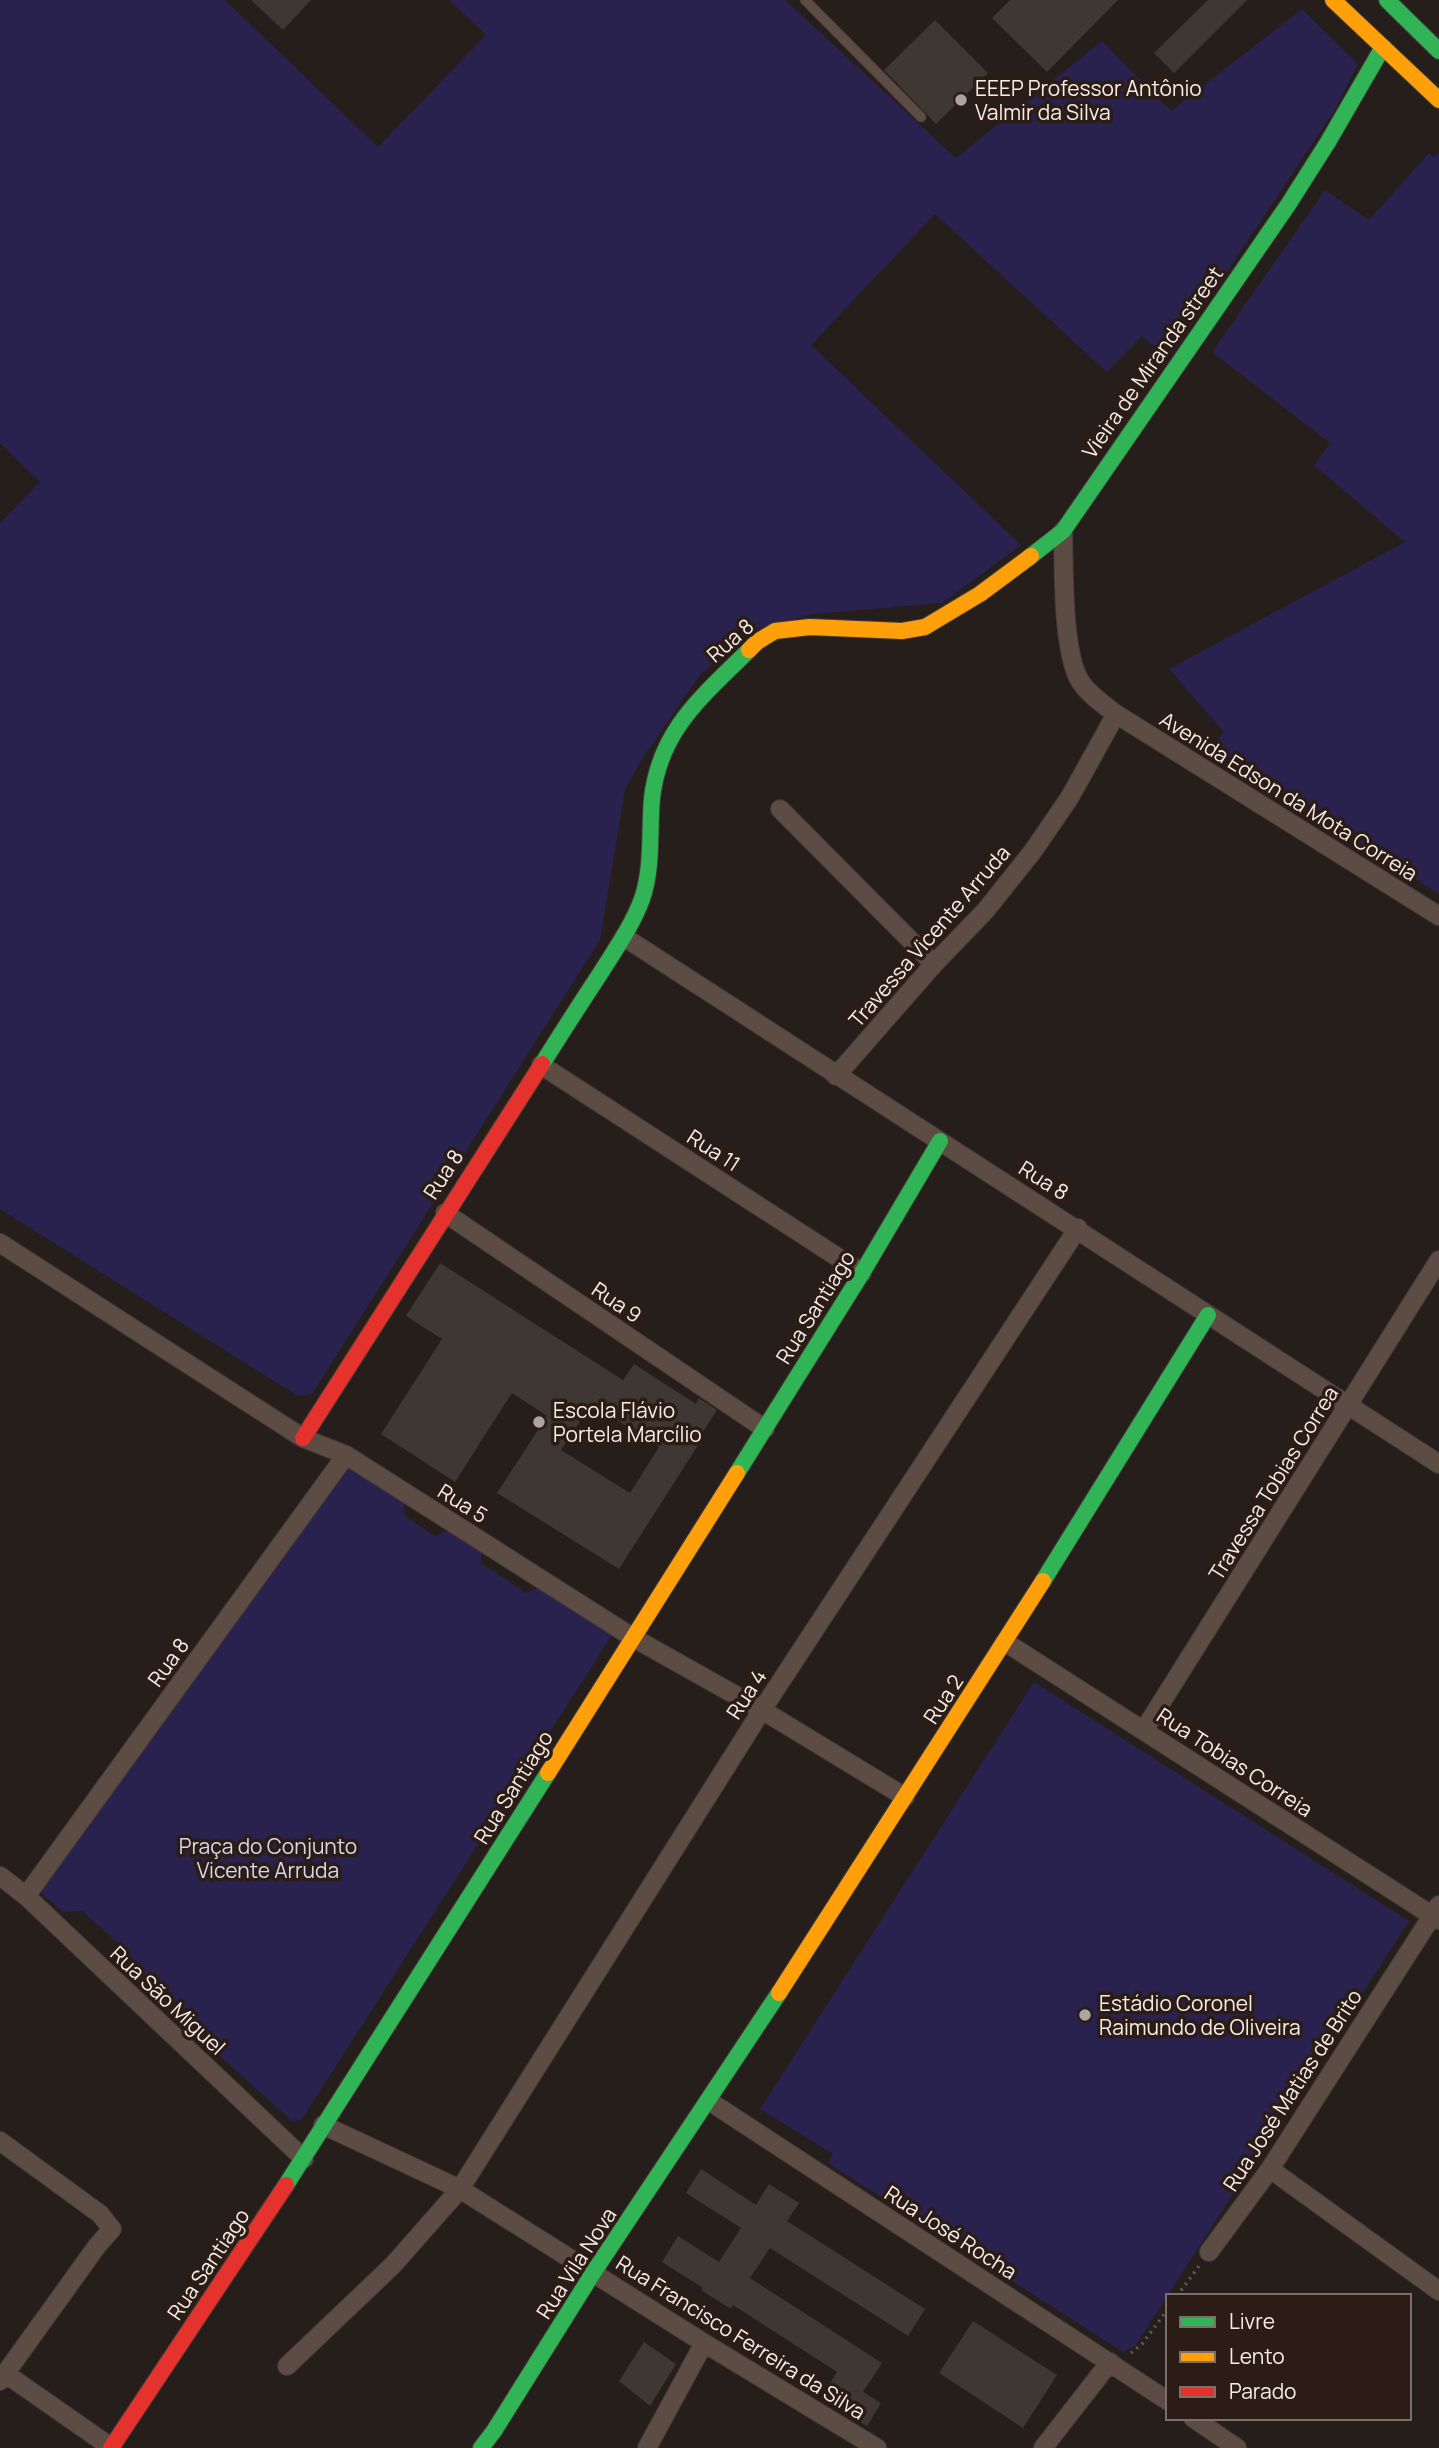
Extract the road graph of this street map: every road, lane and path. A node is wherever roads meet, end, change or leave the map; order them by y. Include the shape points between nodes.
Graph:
1 (805, 0) edge
2 (1334, 0) edge
3 (1387, 0) edge
4 (1383, 47) junction
5 (1439, 51) edge
6 (1439, 100) edge
7 (921, 117) dead end
8 (1063, 531) junction
9 (1116, 714) junction
10 (780, 809) dead end
11 (1439, 916) edge
12 (624, 937) junction
13 (934, 964) junction
14 (541, 1065) junction
15 (836, 1076) junction
16 (940, 1141) junction
17 (445, 1213) junction
18 (1078, 1228) junction
19 (0, 1242) edge
20 (1439, 1260) edge
21 (862, 1273) junction
22 (1208, 1315) junction
23 (1349, 1406) junction
24 (765, 1429) junction
25 (303, 1438) junction
26 (346, 1455) junction
27 (1439, 1464) edge
28 (632, 1637) junction
29 (1005, 1642) junction
30 (762, 1710) junction
31 (1144, 1730) junction
32 (905, 1797) junction
33 (0, 1876) edge
34 (26, 1896) junction
35 (1437, 1914) edge
36 (709, 2101) junction
37 (323, 2125) junction
38 (0, 2141) edge
39 (304, 2159) junction
40 (1270, 2169) junction
41 (460, 2189) junction
42 (1209, 2252) joint
43 (593, 2273) junction
44 (1439, 2291) edge
45 (1178, 2294) edge
46 (1166, 2312) edge
47 (704, 2343) junction
48 (1110, 2362) junction
49 (287, 2366) dead end
50 (3, 2378) edge
51 (1166, 2400) edge
52 (1196, 2420) edge
53 (111, 2448) edge
54 (481, 2448) edge
55 (647, 2448) edge
56 (877, 2448) edge
57 (1043, 2448) edge
58 (1237, 2448) edge

1 - 7 lane
2 - 4 street
3 - 5 street
4 - 6 street
4 - 8 street, Vieira de Miranda street via 1288,205
8 - 9 street via 1073,664 1081,682
8 - 12 street, Rua 8 via 980,594 925,627 891,631 792,627 775,631 748,650 690,710 668,741 657,767 650,861 642,899
9 - 11 street, Avenida Edson da Mota Correia
9 - 13 street, Travessa Vicente Arruda via 1070,797 1033,851 986,910
10 - 13 street
12 - 14 street, Rua 8
12 - 15 street, Rua 8
13 - 15 street, Travessa Vicente Arruda
14 - 17 street, Rua 8
14 - 21 street, Rua 11
15 - 16 street, Rua 8
16 - 18 street, Rua 8
16 - 21 street, Rua Santiago
17 - 24 street, Rua 9
17 - 25 street, Rua 8
18 - 22 street, Rua 8
18 - 30 street, Rua 4
19 - 25 street, Rua 5
20 - 23 street, Travessa Tobias Correa
21 - 24 street, Rua Santiago
22 - 23 street, Rua 8
22 - 29 street, Rua 2
23 - 27 street, Rua 8
23 - 31 street, Travessa Tobias Correa
24 - 28 street, Rua Santiago
25 - 26 street, Rua 5
26 - 28 street, Rua 5
26 - 34 street, Rua 8
28 - 30 street, Rua 5
28 - 37 street, Rua Santiago
29 - 31 street, Rua Tobias Correia
29 - 32 street, Rua 2
30 - 32 street, Rua 5
30 - 41 street, Rua 4
31 - 35 street, Rua Tobias Correia
32 - 36 street, Rua 2
33 - 34 street, Rua São Miguel
34 - 39 street, Rua São Miguel
35 - 40 street, Rua José Matias de Brito
36 - 43 street, Rua Vila Nova
36 - 48 street, Rua José Rocha
37 - 39 street, Rua Santiago
37 - 41 street, Rua Francisco Ferreira da Silva
38 - 50 street via 100,2214 112,2229
39 - 53 street, Rua Santiago
40 - 42 street, Rua José Matias de Brito
40 - 44 street
41 - 43 street, Rua Francisco Ferreira da Silva
41 - 49 street, Rua 4 via 393,2265
42 - 45 path
43 - 47 street, Rua Francisco Ferreira da Silva
43 - 54 street, Rua Vila Nova
46 - 48 path via 1135,2351
47 - 55 street
47 - 56 street, Rua Francisco Ferreira da Silva
48 - 51 street, Rua José Rocha
48 - 57 street
50 - 53 street
52 - 58 street

